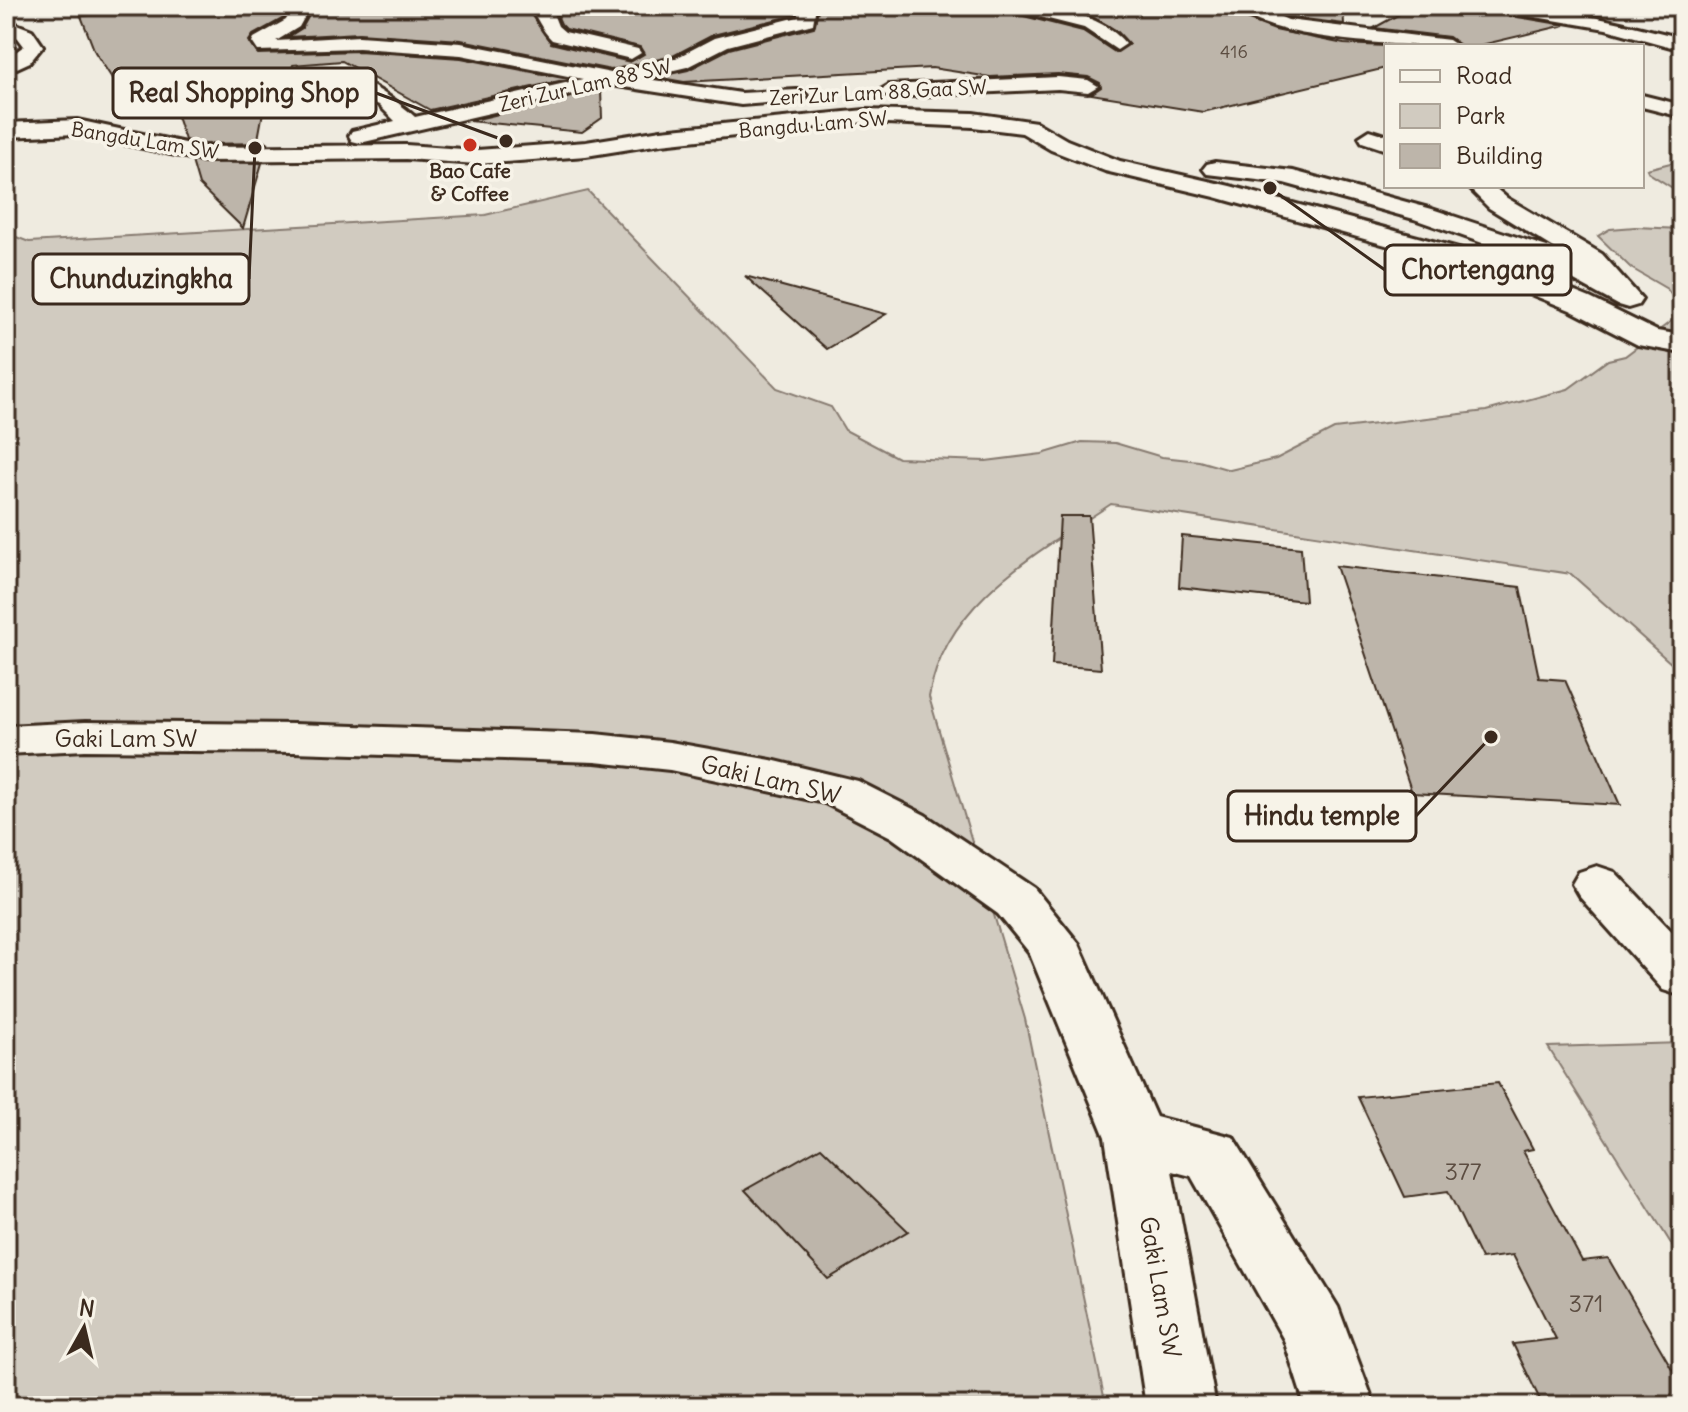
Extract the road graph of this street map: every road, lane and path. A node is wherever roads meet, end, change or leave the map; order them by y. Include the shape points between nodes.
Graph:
1 (287, 6) edge
2 (537, 6) edge
3 (807, 6) edge
4 (1019, 6) edge
5 (1243, 6) edge
6 (1509, 7) edge
7 (6, 25) edge
8 (1117, 44) dead end
9 (1434, 44) edge
10 (1682, 44) edge
11 (680, 63) junction
12 (6, 67) edge
13 (327, 74) dead end
14 (611, 81) junction
15 (1088, 86) dead end
16 (865, 93) dead end
17 (820, 95) dead end
18 (1644, 102) edge
19 (1682, 111) edge
20 (410, 124) junction
21 (6, 130) edge
22 (297, 152) junction
23 (1113, 166) junction
24 (1481, 188) edge
25 (1682, 344) edge
26 (6, 740) edge
27 (1597, 884) dead end
28 (1682, 976) edge
29 (1135, 1137) junction
30 (1181, 1406) edge
31 (1340, 1406) edge

1 - 14 street, Zeri Zur Lam 88 Gaa SW via 300,9 293,23 261,42 265,47 359,42 461,49
2 - 11 street via 559,36
3 - 11 street, Zeri Zur Lam 88 SW via 807,20 721,42
4 - 8 street via 1090,24
5 - 9 street via 1288,25
6 - 10 street
7 - 12 street via 25,34 34,46
11 - 14 street, Zeri Zur Lam 88 SW
13 - 20 street via 386,101
14 - 17 street, Zeri Zur Lam 88 Gaa SW via 741,99
14 - 20 street, Zeri Zur Lam 88 SW
15 - 16 street, Zeri Zur Lam 88 Gaa SW
18 - 19 street
20 - 22 street, Zeri Zur Lam 88 SW
21 - 22 street, Bangdu Lam SW via 77,127 204,154
22 - 23 street, Bangdu Lam SW via 477,157 547,153 865,116 1028,127
23 - 24 street via 1285,176 1423,214 1555,259 1628,299 1592,260
23 - 25 street, Bangdu Lam SW via 1474,261 1649,339
26 - 29 street, Gaki Lam SW via 294,738 595,748 670,756 841,792 908,826 1016,901 1052,944
27 - 28 street
29 - 30 street, Gaki Lam SW
29 - 31 street via 1211,1155 1314,1329

